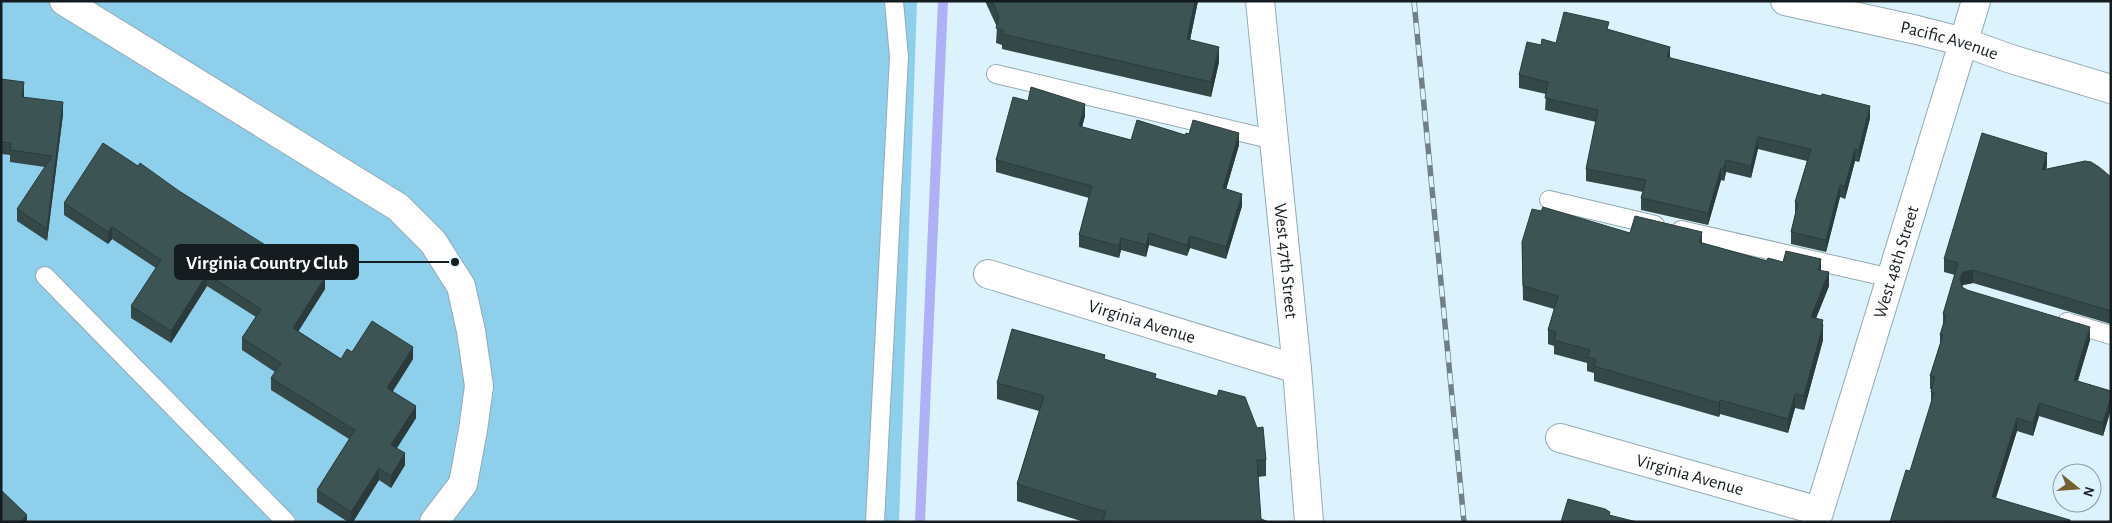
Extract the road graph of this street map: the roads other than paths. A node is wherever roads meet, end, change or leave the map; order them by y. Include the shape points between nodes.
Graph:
1 (64, 1) edge
2 (894, 1) edge
3 (1260, 1) edge
4 (1784, 1) edge
5 (1976, 1) edge
6 (1964, 42) junction
7 (996, 74) dead end
8 (2111, 90) edge
9 (1274, 140) junction
10 (1549, 200) dead end
11 (988, 274) dead end
12 (45, 276) dead end
13 (1891, 278) junction
14 (2055, 318) edge
15 (2111, 335) edge
16 (1297, 369) junction
17 (1560, 438) dead end
18 (1817, 516) edge
19 (286, 522) edge
20 (434, 522) edge
21 (875, 522) edge
22 (1310, 522) edge

1 - 20 street via 398,207 434,242 461,286 479,386 463,484
2 - 21 lane via 899,57
3 - 9 street, West 47th Street
4 - 6 street, Pacific Avenue
5 - 6 street, West 48th Street
6 - 8 street, Pacific Avenue
6 - 13 street, West 48th Street
7 - 9 lane
9 - 16 street, West 47th Street
10 - 13 lane
11 - 16 street, Virginia Avenue
12 - 19 lane
13 - 18 street, West 48th Street
14 - 15 lane
16 - 22 street, West 47th Street
17 - 18 street, Virginia Avenue

